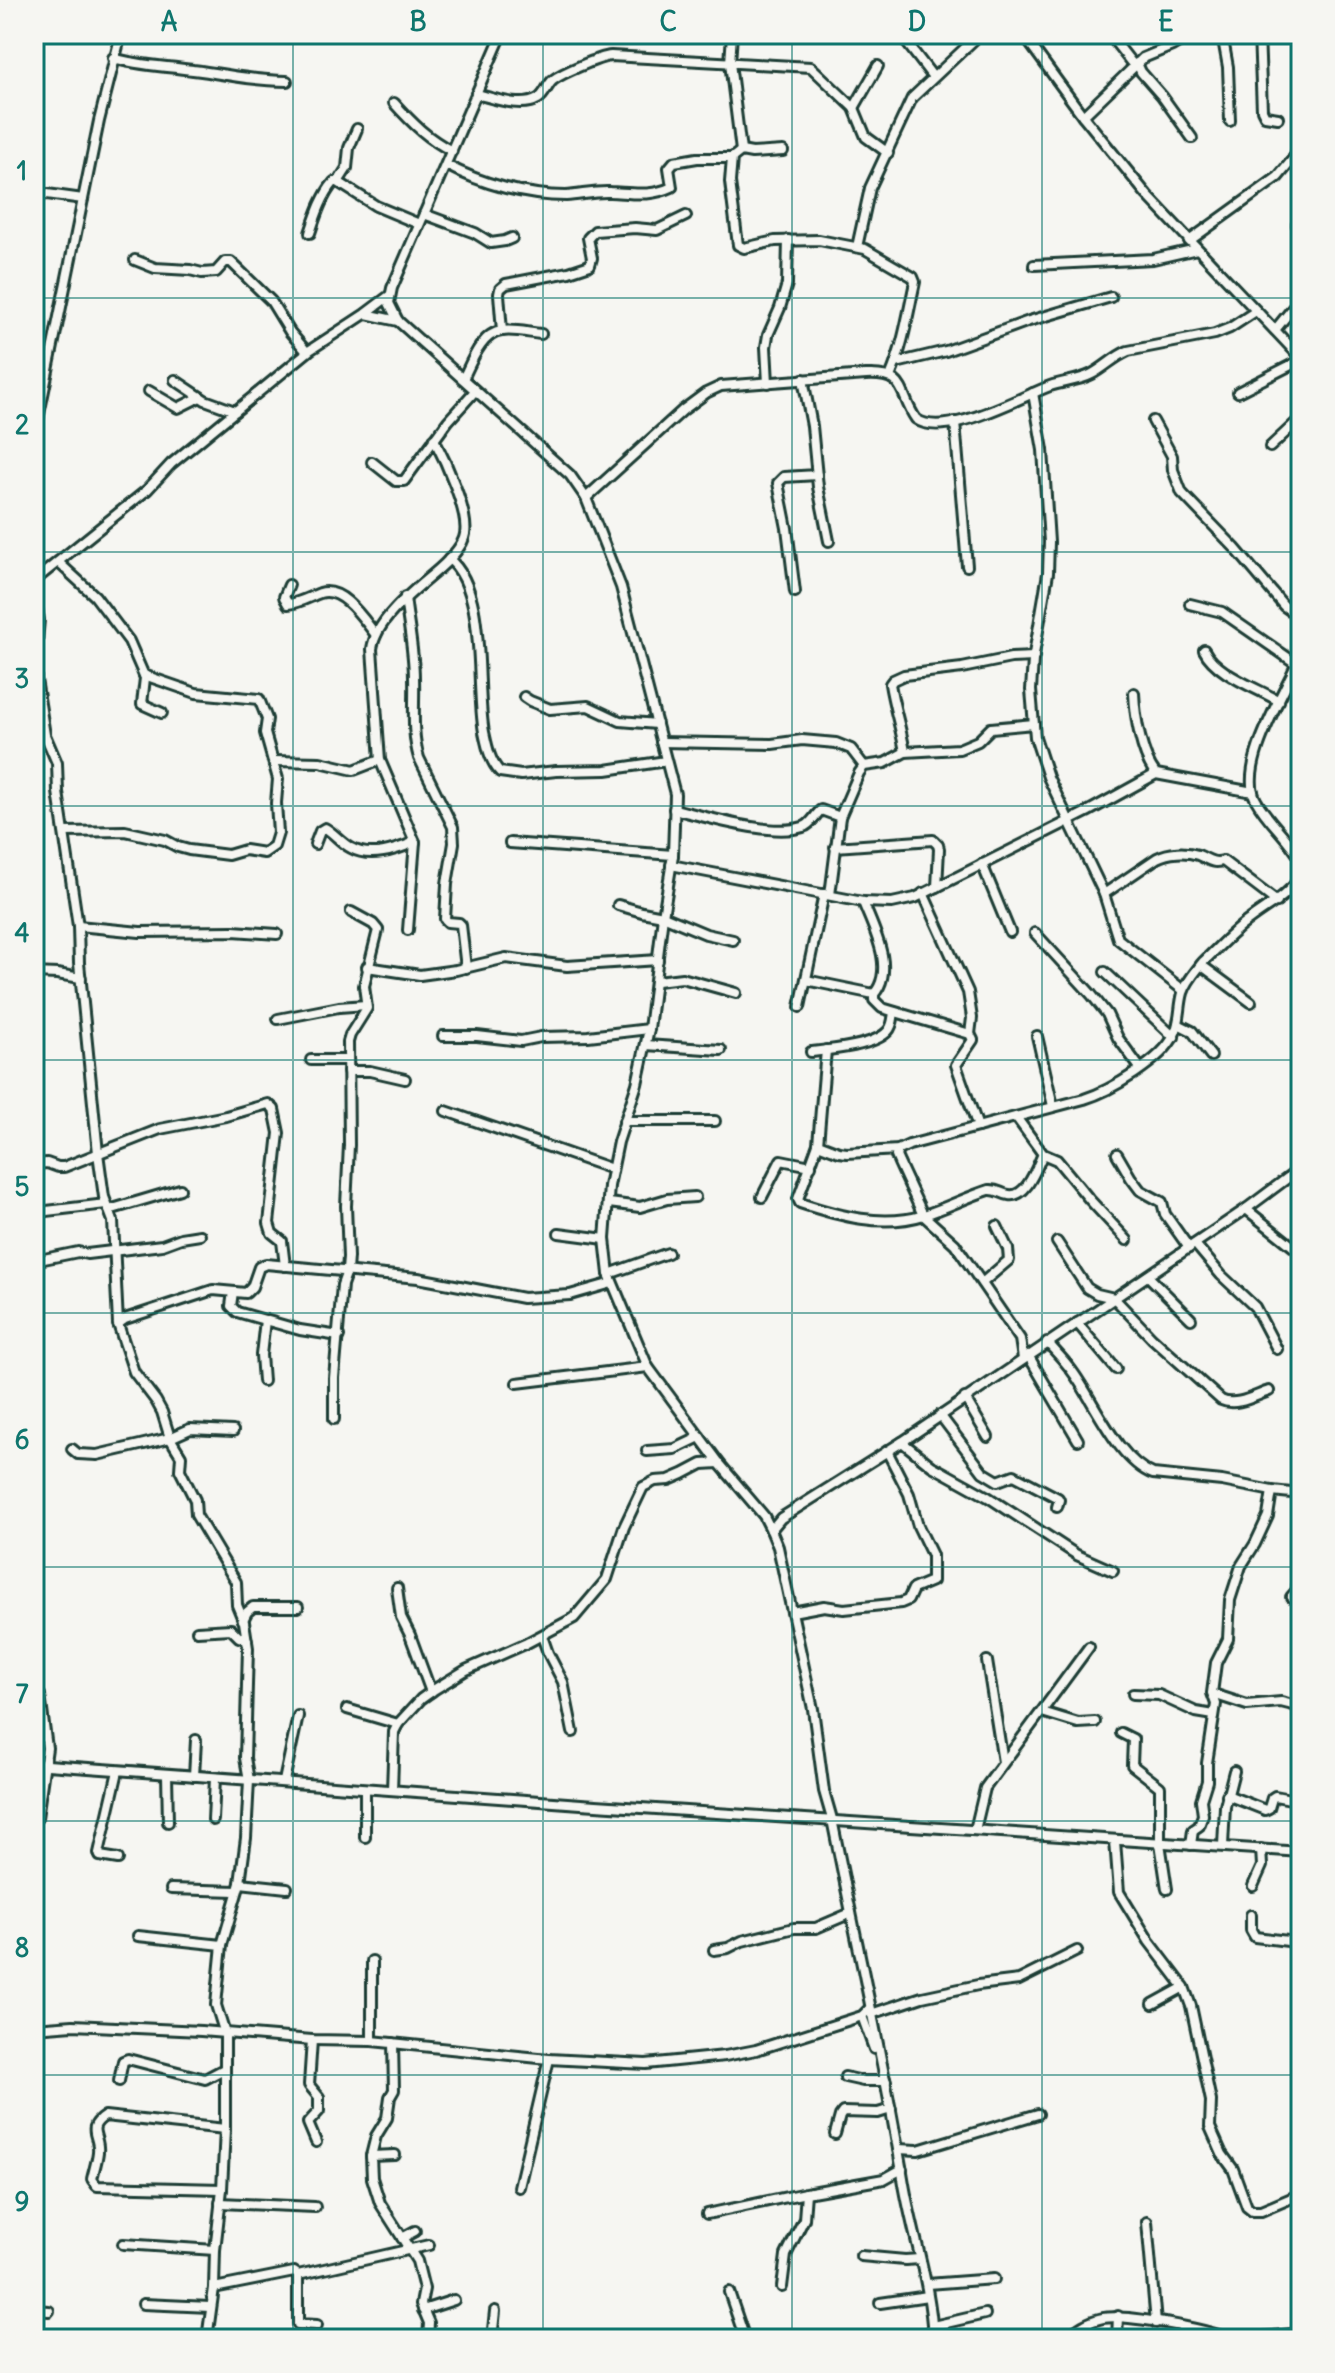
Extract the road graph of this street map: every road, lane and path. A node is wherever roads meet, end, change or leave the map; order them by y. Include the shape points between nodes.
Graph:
1 (121, 34) edge
2 (502, 34) edge
3 (732, 34) edge
4 (900, 34) edge
5 (980, 34) edge
6 (1023, 34) edge
7 (1109, 34) edge
8 (1192, 34) edge
9 (1222, 34) edge
10 (1259, 34) edge
11 (113, 58) junction
12 (730, 63) junction
13 (878, 66) dead end
14 (1136, 67) junction
15 (933, 77) junction
16 (287, 81) dead end
17 (476, 94) junction
18 (394, 103) dead end
19 (854, 108) junction
20 (1083, 116) junction
21 (1278, 118) dead end
22 (1230, 121) dead end
23 (357, 129) dead end
24 (1192, 138) dead end
25 (1301, 143) edge
26 (452, 151) junction
27 (741, 151) junction
28 (783, 151) dead end
29 (888, 153) junction
30 (732, 158) junction
31 (446, 165) junction
32 (338, 182) junction
33 (34, 196) edge
34 (83, 199) junction
35 (424, 214) junction
36 (686, 216) dead end
37 (419, 224) junction
38 (310, 233) dead end
39 (512, 238) dead end
40 (788, 240) junction
41 (1189, 241) junction
42 (857, 247) junction
43 (1197, 249) junction
44 (135, 260) dead end
45 (1034, 265) dead end
46 (389, 296) junction
47 (1111, 297) dead end
48 (1301, 298) edge
49 (1256, 311) junction
50 (365, 314) junction
51 (398, 321) junction
52 (1275, 330) junction
53 (502, 331) junction
54 (541, 334) dead end
55 (307, 352) junction
56 (1301, 359) edge
57 (896, 363) junction
58 (890, 377) junction
59 (463, 379) junction
60 (803, 379) junction
61 (175, 380) dead end
62 (768, 383) junction
63 (149, 391) dead end
64 (475, 391) junction
65 (1238, 392) dead end
66 (1033, 393) junction
67 (200, 397) junction
68 (235, 411) junction
69 (1301, 418) edge
70 (1153, 421) dead end
71 (955, 422) junction
72 (34, 439) edge
73 (434, 439) junction
74 (1270, 447) dead end
75 (372, 462) dead end
76 (817, 475) junction
77 (586, 498) junction
78 (829, 541) dead end
79 (449, 559) junction
80 (58, 562) junction
81 (967, 566) dead end
82 (34, 581) edge
83 (289, 585) dead end
84 (34, 591) edge
85 (795, 592) dead end
86 (405, 597) junction
87 (1190, 604) dead end
88 (1301, 618) edge
89 (376, 635) junction
90 (1204, 650) dead end
91 (1034, 657) junction
92 (1299, 659) edge
93 (144, 675) junction
94 (1289, 682) junction
95 (1301, 689) edge
96 (1134, 693) dead end
97 (524, 697) dead end
98 (1279, 701) junction
99 (162, 713) dead end
100 (657, 724) junction
101 (1034, 724) junction
102 (661, 742) junction
103 (905, 752) junction
104 (380, 760) junction
105 (274, 761) junction
106 (666, 761) junction
107 (864, 766) junction
108 (1156, 774) junction
109 (1253, 792) junction
110 (674, 809) junction
111 (840, 817) junction
112 (1070, 820) junction
113 (65, 832) junction
114 (415, 842) junction
115 (510, 843) dead end
116 (315, 844) dead end
117 (835, 847) junction
118 (672, 860) junction
119 (1301, 860) edge
120 (982, 864) junction
121 (1301, 877) edge
122 (937, 887) junction
123 (923, 893) junction
124 (827, 894) junction
125 (1104, 894) junction
126 (863, 902) junction
127 (1277, 902) junction
128 (618, 905) dead end
129 (351, 912) dead end
130 (663, 916) junction
131 (679, 924) junction
132 (78, 926) junction
133 (408, 930) dead end
134 (661, 930) junction
135 (1010, 932) dead end
136 (1035, 933) dead end
137 (277, 934) dead end
138 (733, 940) dead end
139 (658, 960) junction
140 (79, 963) junction
141 (1201, 965) junction
142 (367, 967) junction
143 (466, 968) junction
144 (1105, 972) dead end
145 (34, 973) edge
146 (57, 974) junction
147 (81, 978) junction
148 (806, 980) junction
149 (657, 981) junction
150 (1183, 990) junction
151 (736, 993) dead end
152 (874, 994) junction
153 (1251, 1002) dead end
154 (366, 1005) junction
155 (800, 1007) dead end
156 (894, 1012) junction
157 (278, 1019) dead end
158 (1178, 1024) junction
159 (649, 1029) junction
160 (970, 1034) junction
161 (443, 1036) dead end
162 (1037, 1036) dead end
163 (1174, 1037) junction
164 (646, 1045) junction
165 (721, 1050) dead end
166 (826, 1050) junction
167 (811, 1052) dead end
168 (1211, 1056) dead end
169 (311, 1060) dead end
170 (347, 1060) junction
171 (1140, 1068) junction
172 (348, 1071) junction
173 (405, 1079) dead end
174 (1053, 1106) junction
175 (446, 1111) dead end
176 (1016, 1117) junction
177 (624, 1121) junction
178 (715, 1121) dead end
179 (978, 1127) junction
180 (818, 1144) junction
181 (898, 1150) junction
182 (98, 1153) junction
183 (1043, 1154) junction
184 (1117, 1154) dead end
185 (34, 1164) edge
186 (811, 1166) junction
187 (1301, 1168) edge
188 (612, 1169) junction
189 (180, 1189) dead end
190 (695, 1197) dead end
191 (762, 1197) dead end
192 (609, 1203) junction
193 (108, 1207) junction
194 (1246, 1209) junction
195 (38, 1212) dead end
196 (923, 1215) junction
197 (997, 1226) dead end
198 (559, 1233) dead end
199 (200, 1235) dead end
200 (605, 1239) junction
201 (1127, 1240) dead end
202 (1057, 1242) dead end
203 (1192, 1246) junction
204 (114, 1250) junction
205 (668, 1253) dead end
206 (1301, 1253) edge
207 (34, 1261) edge
208 (285, 1266) junction
209 (347, 1271) junction
210 (1148, 1276) junction
211 (611, 1278) junction
212 (982, 1283) junction
213 (233, 1292) junction
214 (1114, 1298) junction
215 (1191, 1319) dead end
216 (120, 1320) junction
217 (265, 1320) junction
218 (1077, 1323) junction
219 (339, 1336) junction
220 (1020, 1339) junction
221 (1047, 1342) junction
222 (1037, 1349) junction
223 (1277, 1349) dead end
224 (1025, 1357) junction
225 (648, 1367) junction
226 (1116, 1369) dead end
227 (263, 1381) dead end
228 (517, 1383) dead end
229 (1269, 1391) dead end
230 (965, 1398) junction
231 (940, 1415) junction
232 (334, 1419) dead end
233 (233, 1431) dead end
234 (700, 1437) junction
235 (988, 1437) dead end
236 (170, 1438) junction
237 (1078, 1440) dead end
238 (902, 1442) junction
239 (72, 1449) dead end
240 (647, 1451) dead end
241 (710, 1451) junction
242 (887, 1451) junction
243 (719, 1463) junction
244 (702, 1464) junction
245 (1272, 1491) junction
246 (1301, 1494) edge
247 (1057, 1507) dead end
248 (764, 1516) junction
249 (781, 1518) junction
250 (771, 1530) junction
251 (1301, 1553) edge
252 (1113, 1571) dead end
253 (397, 1588) dead end
254 (1291, 1597) dead end
255 (298, 1607) dead end
256 (792, 1612) junction
257 (243, 1620) junction
258 (197, 1631) dead end
259 (542, 1636) junction
260 (247, 1640) junction
261 (1089, 1647) dead end
262 (987, 1661) dead end
263 (431, 1692) junction
264 (1133, 1694) dead end
265 (40, 1695) dead end
266 (1216, 1698) junction
267 (1301, 1707) edge
268 (347, 1709) dead end
269 (1042, 1712) junction
270 (1214, 1715) junction
271 (298, 1716) dead end
272 (1095, 1722) dead end
273 (398, 1724) junction
274 (573, 1732) dead end
275 (1121, 1733) dead end
276 (196, 1740) dead end
277 (1003, 1762) junction
278 (34, 1764) edge
279 (45, 1766) junction
280 (118, 1771) junction
281 (1234, 1771) dead end
282 (167, 1774) junction
283 (194, 1776) junction
284 (215, 1778) junction
285 (249, 1780) junction
286 (284, 1781) junction
287 (365, 1789) junction
288 (392, 1790) junction
289 (1227, 1795) junction
290 (1301, 1801) edge
291 (37, 1818) dead end
292 (832, 1819) junction
293 (213, 1820) dead end
294 (168, 1822) dead end
295 (1301, 1822) edge
296 (975, 1830) junction
297 (365, 1837) dead end
298 (1115, 1841) junction
299 (1160, 1843) junction
300 (1191, 1845) junction
301 (1223, 1846) junction
302 (1261, 1849) junction
303 (1298, 1852) edge
304 (118, 1859) dead end
305 (1253, 1886) dead end
306 (238, 1887) junction
307 (287, 1888) dead end
308 (171, 1889) dead end
309 (1167, 1889) dead end
310 (851, 1913) junction
311 (1251, 1915) dead end
312 (138, 1936) dead end
313 (222, 1945) junction
314 (1301, 1947) edge
315 (714, 1950) dead end
316 (1077, 1951) dead end
317 (372, 1961) dead end
318 (1184, 1987) junction
319 (1153, 2004) dead end
320 (867, 2013) junction
321 (34, 2028) edge
322 (225, 2034) junction
323 (312, 2040) junction
324 (372, 2041) junction
325 (393, 2043) junction
326 (549, 2059) junction
327 (224, 2069) junction
328 (845, 2077) dead end
329 (119, 2081) dead end
330 (886, 2081) junction
331 (891, 2109) junction
332 (1038, 2114) dead end
333 (225, 2129) junction
334 (835, 2134) dead end
335 (316, 2142) dead end
336 (898, 2149) junction
337 (918, 2150) junction
338 (395, 2155) dead end
339 (371, 2156) junction
340 (902, 2166) junction
341 (884, 2179) junction
342 (905, 2186) junction
343 (519, 2187) dead end
344 (222, 2189) junction
345 (806, 2193) junction
346 (1301, 2194) edge
347 (220, 2203) junction
348 (315, 2207) dead end
349 (707, 2214) dead end
350 (1147, 2222) dead end
351 (415, 2231) dead end
352 (402, 2238) junction
353 (123, 2244) dead end
354 (429, 2245) dead end
355 (215, 2250) junction
356 (409, 2250) junction
357 (861, 2256) dead end
358 (920, 2259) junction
359 (298, 2275) junction
360 (994, 2279) dead end
361 (927, 2284) junction
362 (782, 2287) dead end
363 (214, 2288) junction
364 (729, 2292) dead end
365 (928, 2296) junction
366 (454, 2300) dead end
367 (880, 2303) dead end
368 (143, 2304) dead end
369 (210, 2307) junction
370 (34, 2310) edge
371 (423, 2310) junction
372 (49, 2311) dead end
373 (495, 2311) dead end
374 (985, 2314) dead end
375 (1118, 2316) junction
376 (1156, 2323) junction
377 (317, 2325) dead end
378 (933, 2326) junction
379 (1301, 2333) edge
380 (1224, 2338) edge
381 (1258, 2338) edge
382 (207, 2339) edge
383 (428, 2339) edge
384 (492, 2339) edge
385 (626, 2339) edge
386 (650, 2339) edge
387 (745, 2339) edge
388 (933, 2339) edge
389 (1065, 2339) edge
390 (1117, 2339) edge
391 (1245, 2339) edge

1 - 11 street
2 - 17 street
3 - 12 street
4 - 15 street
5 - 15 street
6 - 20 street
7 - 14 street
8 - 14 street via 1149,54
9 - 22 street
10 - 21 street via 1262,110 1265,116
11 - 16 street via 248,80
11 - 34 street
12 - 17 street via 600,57 555,78 532,102
12 - 19 street via 811,67
12 - 27 street
13 - 19 street
14 - 20 street
14 - 24 street
15 - 29 street via 912,98
17 - 26 street
18 - 26 street via 419,130
19 - 29 street via 866,137
20 - 41 street
23 - 32 street
25 - 41 street via 1278,177
26 - 31 street
27 - 28 street
27 - 30 street
29 - 42 street via 870,188
30 - 31 street via 678,160 669,168 672,187 641,195 550,195 481,182
30 - 40 street via 739,247
31 - 35 street
32 - 37 street
32 - 38 street via 330,187
33 - 34 street
34 - 72 street
35 - 37 street
35 - 39 street via 485,241
36 - 53 street via 657,230 595,231 588,238 590,265 506,284 499,294
37 - 46 street
40 - 42 street
40 - 62 street via 787,284 766,347
41 - 43 street
42 - 57 street via 915,279
43 - 45 street via 1153,259
43 - 49 street
44 - 55 street via 154,268 205,273 231,262 266,296
46 - 50 street
46 - 51 street
47 - 57 street
48 - 52 street
49 - 52 street
49 - 66 street via 1215,334 1128,351 1090,375
50 - 51 street
50 - 55 street
51 - 59 street
52 - 56 street
53 - 54 street
53 - 59 street via 483,343
55 - 68 street
56 - 65 street
57 - 58 street
58 - 60 street
58 - 71 street via 903,389 921,423
59 - 64 street
60 - 62 street
60 - 76 street
61 - 67 street
62 - 77 street via 721,386 706,393
63 - 67 street via 178,408
64 - 73 street
64 - 77 street via 570,475
66 - 71 street
66 - 91 street via 1049,542
67 - 68 street
68 - 80 street
69 - 74 street
70 - 88 street via 1172,456 1182,493 1284,606
71 - 81 street
73 - 75 street via 404,481 396,481
73 - 79 street via 465,522 463,541
76 - 78 street
76 - 85 street via 784,477 778,483
77 - 100 street via 621,587
79 - 86 street
79 - 106 street via 460,572 474,609 481,716 488,751 500,772 606,770
80 - 82 street
80 - 93 street via 126,635
83 - 89 street via 284,597 288,604 331,593
84 - 113 street via 39,620 36,679 45,735 57,763
86 - 89 street
86 - 143 street via 416,749 453,827 445,919 461,925
87 - 92 street via 1222,612
89 - 104 street via 372,659
90 - 98 street via 1216,666
91 - 101 street
91 - 103 street via 893,680 890,688
92 - 94 street
93 - 99 street via 141,702
93 - 105 street via 196,693 257,698 267,719 265,733
94 - 95 street
94 - 98 street
96 - 108 street via 1148,764
97 - 100 street via 545,708 588,706 620,721
98 - 109 street via 1253,765
100 - 102 street
101 - 103 street via 991,728 959,749
101 - 112 street via 1048,777
102 - 106 street
102 - 107 street via 836,743 851,749
103 - 107 street
104 - 105 street via 354,770 320,762
104 - 114 street
105 - 113 street via 278,833 268,852 228,855 125,831
106 - 110 street
107 - 111 street
108 - 109 street
108 - 112 street
109 - 119 street
110 - 111 street via 767,829 802,827 821,810
110 - 118 street
111 - 117 street
112 - 120 street
112 - 125 street
113 - 132 street
114 - 116 street via 360,852 325,828
114 - 133 street
115 - 118 street
117 - 122 street via 933,840 939,849
117 - 124 street
118 - 124 street
118 - 130 street
120 - 122 street
120 - 135 street
121 - 127 street
122 - 123 street
123 - 126 street via 892,903
123 - 160 street via 968,992
124 - 126 street
124 - 148 street
125 - 127 street via 1157,858 1180,853 1223,861
125 - 150 street via 1118,939
126 - 152 street via 882,958
127 - 141 street via 1242,925
128 - 130 street
129 - 142 street via 378,930
130 - 131 street
130 - 134 street
131 - 134 street
131 - 138 street
132 - 137 street
132 - 140 street
134 - 139 street
136 - 171 street via 1107,1014
139 - 143 street via 567,966 506,958
139 - 149 street
140 - 146 street
140 - 147 street
141 - 150 street
141 - 153 street
142 - 143 street via 420,975
142 - 154 street
144 - 163 street
145 - 146 street
146 - 147 street
147 - 182 street
148 - 152 street
148 - 155 street
149 - 151 street via 682,978
149 - 159 street
150 - 158 street
152 - 156 street via 879,1006
154 - 157 street
154 - 170 street via 350,1035
156 - 160 street
156 - 166 street via 889,1030 880,1037
158 - 163 street
158 - 168 street via 1192,1031
159 - 161 street via 521,1041
159 - 164 street
160 - 179 street via 973,1040 956,1065
162 - 174 street
163 - 171 street
164 - 165 street
164 - 177 street
166 - 167 street
166 - 180 street
169 - 170 street
170 - 172 street
171 - 174 street via 1096,1095
172 - 173 street
172 - 209 street
174 - 176 street
175 - 188 street
176 - 179 street
176 - 183 street
177 - 178 street
177 - 188 street
179 - 181 street
180 - 181 street via 839,1152
180 - 186 street
181 - 196 street via 896,1156
182 - 185 street via 62,1168
182 - 193 street
182 - 208 street via 175,1125 270,1104 279,1133 269,1223 282,1241
183 - 196 street via 1018,1194 989,1190
183 - 201 street via 1057,1160
184 - 203 street via 1140,1190 1162,1202 1165,1214
186 - 191 street via 781,1160
186 - 196 street via 800,1203 877,1220
187 - 194 street
188 - 192 street
189 - 193 street
190 - 192 street via 640,1207
192 - 200 street
193 - 195 street
193 - 204 street
194 - 203 street
194 - 206 street
196 - 212 street via 955,1244
197 - 212 street via 1009,1260
198 - 200 street
199 - 204 street
200 - 211 street
202 - 214 street via 1087,1288
203 - 210 street
203 - 223 street via 1255,1307
204 - 207 street
204 - 216 street
205 - 211 street
208 - 209 street
208 - 213 street via 261,1265 248,1291
209 - 211 street via 523,1298 570,1295
209 - 219 street
210 - 214 street
210 - 215 street
211 - 225 street
212 - 220 street
213 - 216 street via 213,1290
213 - 217 street via 234,1310
214 - 218 street
214 - 229 street via 1225,1403
216 - 236 street via 130,1363 162,1412
217 - 219 street
217 - 227 street
218 - 221 street
218 - 226 street
219 - 232 street
220 - 222 street
220 - 224 street
221 - 222 street
221 - 245 street via 1073,1371 1104,1425 1143,1469
222 - 224 street
224 - 230 street
224 - 237 street
225 - 228 street
225 - 234 street
230 - 231 street
230 - 235 street
231 - 238 street
231 - 247 street via 983,1472 998,1481 1014,1475 1058,1498
233 - 236 street via 190,1429
234 - 240 street via 675,1449
234 - 241 street
236 - 239 street via 97,1455
236 - 257 street via 181,1456 180,1470 195,1499 197,1518 236,1582
238 - 242 street
238 - 252 street via 1077,1555
241 - 243 street
241 - 244 street
242 - 249 street
242 - 256 street via 932,1555 932,1581 913,1589 901,1603
243 - 244 street
243 - 248 street
244 - 259 street via 643,1487 603,1586 574,1618
245 - 246 street
245 - 266 street via 1268,1516 1230,1600 1228,1639 1216,1663
248 - 249 street
248 - 250 street
249 - 250 street
250 - 256 street
251 - 254 street via 1297,1590
253 - 263 street via 401,1617
255 - 257 street via 253,1607
256 - 292 street
257 - 260 street
258 - 260 street via 231,1629
259 - 263 street
259 - 274 street via 563,1682
260 - 285 street
261 - 269 street
262 - 277 street
263 - 273 street
264 - 270 street via 1159,1695
265 - 279 street
266 - 267 street
266 - 270 street
268 - 273 street
269 - 272 street via 1078,1723
269 - 277 street
270 - 300 street via 1202,1820 1193,1830
271 - 286 street
273 - 288 street
275 - 299 street via 1133,1739 1132,1765 1159,1785
276 - 283 street
277 - 296 street via 985,1788
278 - 279 street
279 - 280 street
279 - 291 street
280 - 282 street
280 - 304 street via 99,1853
281 - 289 street
282 - 283 street
282 - 294 street
283 - 284 street
284 - 285 street
284 - 293 street
285 - 286 street
285 - 306 street
286 - 287 street
287 - 288 street
287 - 297 street
288 - 292 street
289 - 290 street via 1265,1810 1275,1796
289 - 301 street
292 - 296 street
292 - 310 street
295 - 303 street
296 - 298 street
298 - 299 street
298 - 318 street via 1124,1903
299 - 300 street
299 - 309 street
300 - 301 street
301 - 302 street
302 - 303 street
302 - 305 street via 1262,1866
306 - 307 street
306 - 308 street
306 - 313 street
310 - 315 street via 816,1928 794,1928
310 - 320 street
311 - 314 street via 1255,1937
312 - 313 street
313 - 322 street via 216,2005
316 - 320 street via 1019,1980
317 - 324 street
318 - 319 street
318 - 346 street via 1210,2093 1210,2127 1247,2207 1261,2211
320 - 326 street via 725,2056 646,2064
320 - 330 street
321 - 322 street via 73,2025
322 - 323 street
322 - 327 street
323 - 324 street
323 - 335 street via 309,2085 319,2097 319,2111 308,2123
324 - 325 street
325 - 326 street
325 - 339 street via 394,2090
326 - 343 street
327 - 329 street via 205,2079 128,2059
327 - 333 street
328 - 330 street
330 - 331 street
331 - 334 street via 843,2112
331 - 336 street
332 - 337 street
333 - 344 street
333 - 344 street via 105,2116 93,2134 99,2148 92,2179 97,2186
336 - 337 street
336 - 340 street
337 - 340 street
338 - 339 street
339 - 352 street via 380,2203
340 - 341 street
340 - 342 street
341 - 342 street
341 - 345 street
342 - 358 street
344 - 347 street
345 - 349 street
345 - 362 street via 804,2219 786,2255
347 - 348 street
347 - 355 street
350 - 376 street
351 - 352 street
352 - 356 street
353 - 355 street
354 - 356 street
355 - 363 street
356 - 359 street
356 - 371 street via 423,2281
357 - 358 street
358 - 361 street
359 - 363 street
359 - 377 street via 298,2324
360 - 361 street
361 - 365 street
363 - 369 street
364 - 387 street
365 - 367 street
365 - 378 street
366 - 371 street
368 - 369 street
369 - 382 street
370 - 372 street
371 - 383 street
373 - 384 street
374 - 378 street
375 - 376 street
375 - 389 street via 1086,2323
375 - 390 street
376 - 380 street
378 - 388 street
379 - 381 street
381 - 391 street
385 - 386 street

